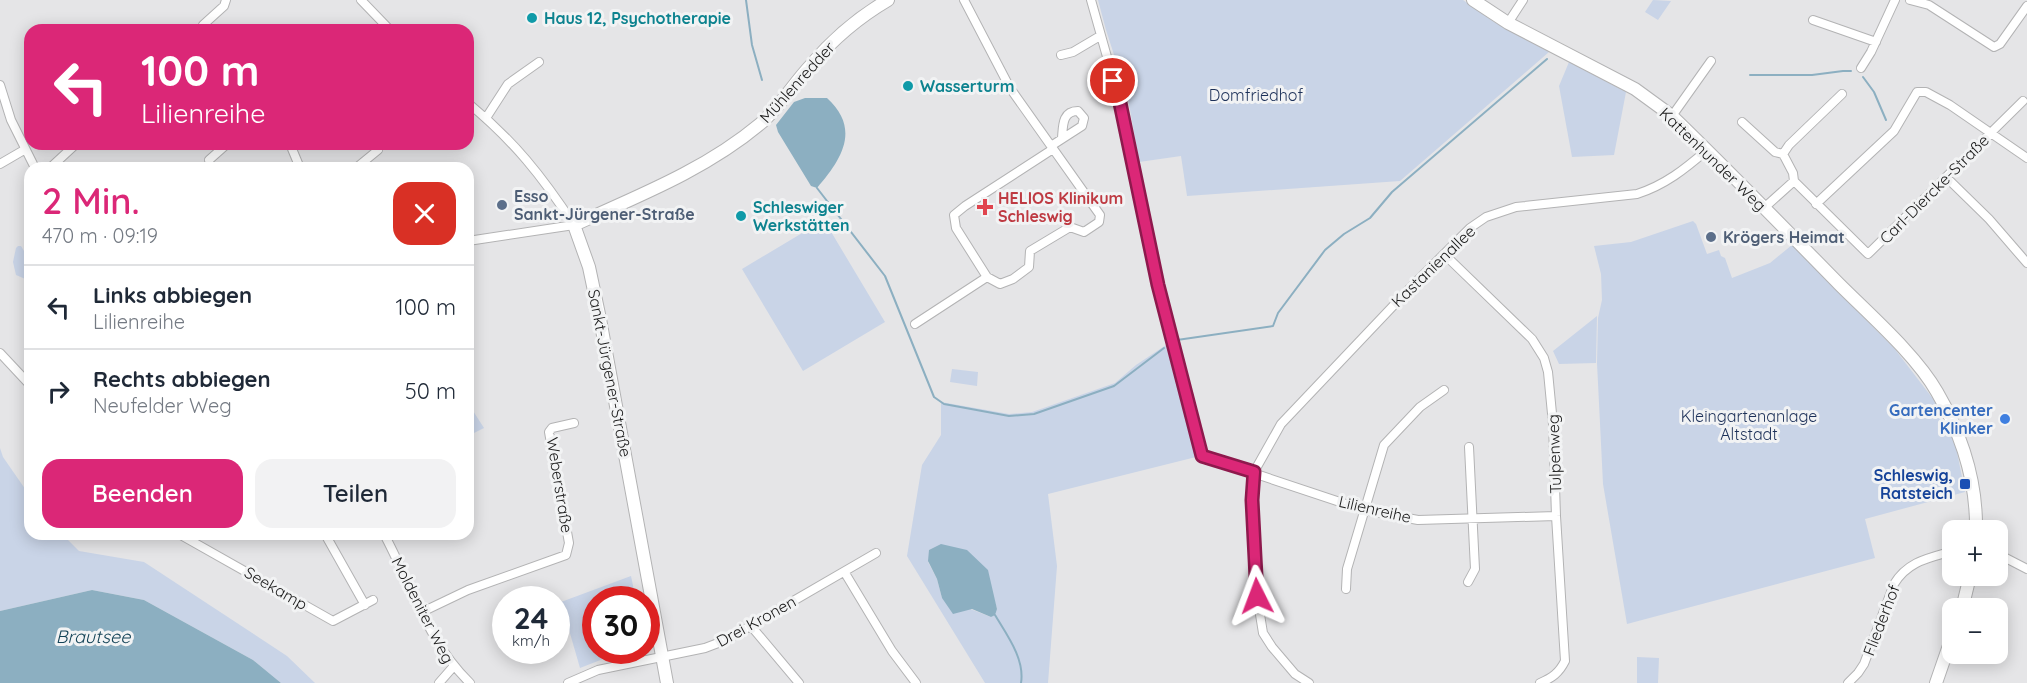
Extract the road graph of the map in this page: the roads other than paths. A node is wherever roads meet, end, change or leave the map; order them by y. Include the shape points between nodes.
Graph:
1 (226, 0) edge
2 (360, 0) edge
3 (888, 0) edge
4 (964, 0) edge
5 (1091, 0) edge
6 (1473, 0) edge
7 (1523, 0) edge
8 (1895, 0) edge
9 (1910, 0) edge
10 (2027, 6) edge
11 (1813, 21) dead end
12 (1508, 23) junction
13 (206, 24) edge
14 (384, 24) edge
15 (1100, 36) junction
16 (1876, 42) junction
17 (1061, 55) dead end
18 (1711, 61) dead end
19 (539, 62) dead end
20 (1861, 68) dead end
21 (0, 85) edge
22 (1842, 94) dead end
23 (2023, 101) dead end
24 (474, 108) edge
25 (1672, 116) junction
26 (486, 118) junction
27 (1742, 122) dead end
28 (1990, 134) junction
29 (1062, 138) dead end
30 (1052, 147) junction
31 (24, 150) junction
32 (70, 150) edge
33 (220, 150) edge
34 (378, 150) dead end
35 (1707, 150) junction
36 (1783, 154) junction
37 (2027, 158) edge
38 (209, 160) dead end
39 (31, 162) edge
40 (56, 162) edge
41 (363, 162) edge
42 (0, 164) edge
43 (1946, 177) junction
44 (1794, 181) junction
45 (1816, 204) junction
46 (1764, 208) junction
47 (574, 225) junction
48 (474, 240) edge
49 (1444, 254) junction
50 (2025, 256) edge
51 (987, 277) junction
52 (915, 324) dead end
53 (0, 353) edge
54 (24, 379) edge
55 (1444, 390) dead end
56 (574, 423) dead end
57 (1469, 447) dead end
58 (1254, 472) junction
59 (1364, 510) junction
60 (1556, 516) junction
61 (1472, 517) junction
62 (1976, 520) edge
63 (190, 540) edge
64 (328, 540) edge
65 (387, 540) edge
66 (876, 553) dead end
67 (1942, 554) edge
68 (2008, 559) edge
69 (2027, 569) edge
70 (844, 573) junction
71 (1468, 582) dead end
72 (1346, 589) dead end
73 (374, 600) dead end
74 (365, 605) junction
75 (422, 612) junction
76 (751, 626) junction
77 (662, 657) junction
78 (1943, 664) edge
79 (453, 668) junction
80 (439, 683) edge
81 (470, 683) edge
82 (567, 683) edge
83 (667, 683) edge
84 (799, 683) edge
85 (916, 683) edge
86 (1309, 683) edge
87 (1540, 683) edge
88 (1848, 683) edge
89 (1936, 683) edge

1 - 13 street
2 - 14 street
3 - 47 street, Mühlenredder via 851,24 762,122 731,146 671,180
4 - 30 street via 1010,88
5 - 15 street
6 - 12 street, Kattenhunder Weg
7 - 12 street
8 - 16 street
9 - 10 street via 1929,5 1994,47
11 - 16 street
12 - 25 street, Kattenhunder Weg via 1635,89
15 - 17 street
15 - 58 street, Lilienreihe via 1120,103 1158,285 1202,456
16 - 20 street
18 - 25 street
19 - 26 street via 508,84
21 - 31 street
22 - 36 street
23 - 28 street, Carl-Diercke-Straße
24 - 26 street, Sankt-Jürgener-Straße
25 - 35 street, Kattenhunder Weg
26 - 47 street, Sankt-Jürgener-Straße via 546,181
27 - 36 street via 1775,152
28 - 37 street
28 - 43 street, Carl-Diercke-Straße
28 - 45 street via 1950,105 1926,92 1917,92 1894,131
29 - 30 street
30 - 51 street via 954,215 956,228
30 - 51 street via 1100,215 1099,222 1084,232 1070,227 1030,251 1029,267 1013,279 1000,284
31 - 39 street
31 - 42 street
32 - 40 street
33 - 38 street
34 - 41 street
35 - 46 street, Kattenhunder Weg
35 - 49 street, Kastanienallee via 1674,177 1637,194 1500,211 1470,228
36 - 44 street
43 - 45 street, Carl-Diercke-Straße via 1868,254
43 - 50 street
44 - 45 street, Carl-Diercke-Straße
44 - 46 street
46 - 62 street, Kattenhunder Weg via 1897,342 1936,390 1960,438
47 - 48 street
47 - 77 street, Sankt-Jürgener-Straße via 589,267 600,319
49 - 58 street, Kastanienallee via 1292,411
49 - 60 street, Tulpenweg via 1532,339 1544,358 1551,395
51 - 52 street
53 - 54 street
55 - 59 street via 1420,407 1384,445
56 - 75 street, Weberstraße via 549,432 569,543 566,555 468,590
57 - 61 street
58 - 59 street, Lilienreihe
58 - 86 street via 1259,618 1263,633 1284,663
59 - 61 street, Lilienreihe via 1418,520
59 - 72 street via 1347,569
60 - 61 street, Lilienreihe
60 - 87 street, Tulpenweg via 1565,661 1560,671
61 - 71 street via 1475,569
63 - 74 street, Seekamp via 333,621
64 - 74 street
65 - 75 street, Moldeniter Weg
66 - 70 street, Drei Kronen
67 - 88 street, Fliederhof via 1920,560 1900,575 1864,664
68 - 69 street
70 - 76 street, Drei Kronen
70 - 85 street
73 - 74 street, Seekamp
75 - 79 street, Moldeniter Weg
76 - 77 street, Drei Kronen via 705,648
76 - 84 street
77 - 82 street, Drei Kronen via 598,670
77 - 83 street, Sankt-Jürgener-Straße
78 - 89 street
79 - 80 street, Moldeniter Weg
79 - 81 street

